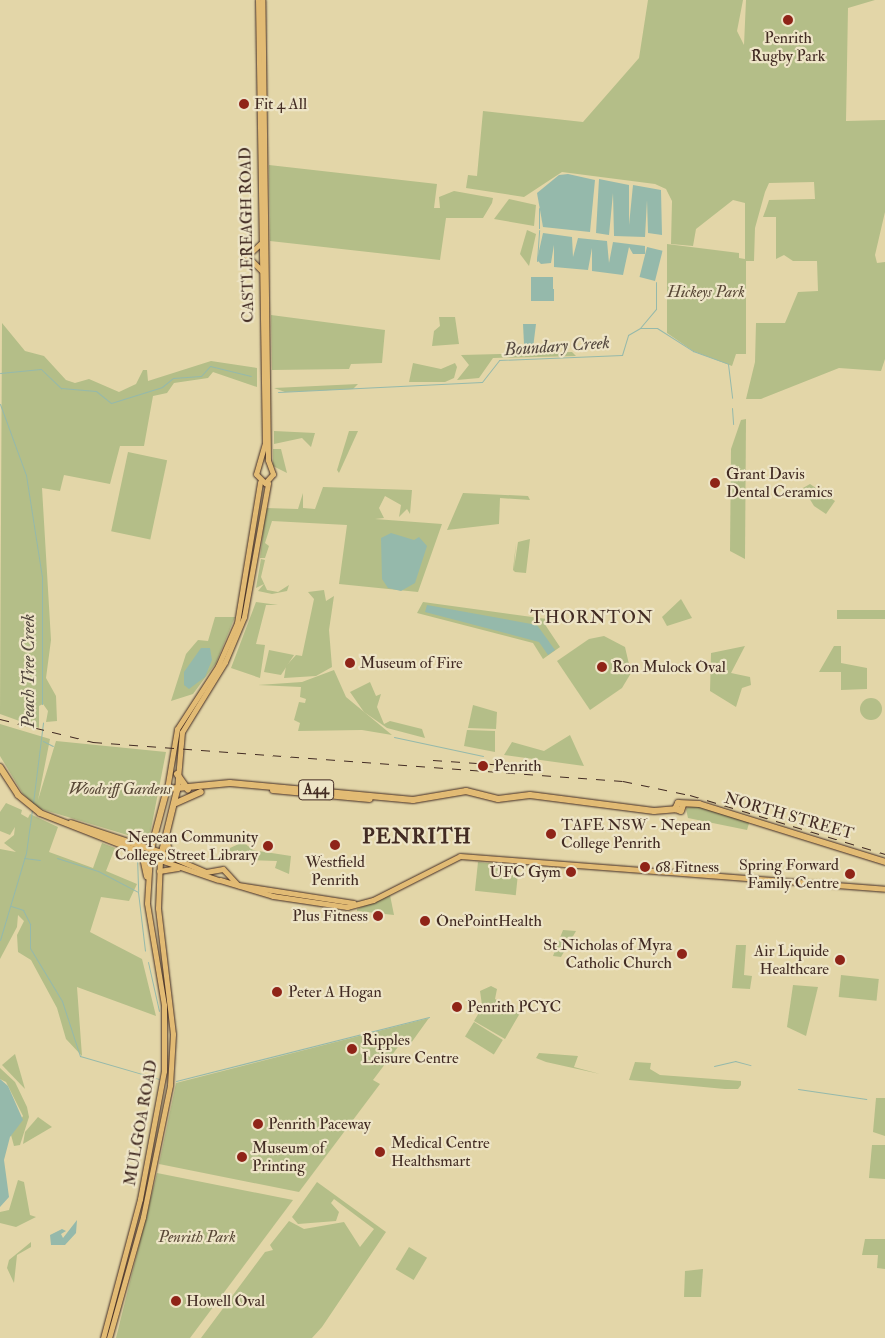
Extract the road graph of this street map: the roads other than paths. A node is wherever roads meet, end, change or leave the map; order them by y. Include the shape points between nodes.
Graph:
1 (258, 0) edge
2 (262, 0) edge
3 (260, 244) junction
4 (261, 270) junction
5 (260, 468) junction
6 (269, 468) junction
7 (260, 482) junction
8 (268, 483) junction
9 (0, 767) edge
10 (177, 774) junction
11 (188, 790) junction
12 (177, 792) junction
13 (201, 792) junction
14 (167, 793) junction
15 (423, 802) junction
16 (176, 803) junction
17 (62, 822) junction
18 (166, 837) junction
19 (154, 839) junction
20 (130, 842) junction
21 (142, 853) junction
22 (150, 853) junction
23 (161, 857) junction
24 (170, 857) junction
25 (885, 862) edge
26 (181, 868) junction
27 (217, 870) junction
28 (159, 871) junction
29 (226, 872) junction
30 (147, 876) junction
31 (219, 880) junction
32 (885, 892) edge
33 (360, 904) junction
34 (148, 1165) junction
35 (154, 1167) junction
36 (103, 1338) edge
37 (108, 1338) edge

1 - 3 main road, CASTLEREAGH ROAD
2 - 6 main road, CASTLEREAGH ROAD
3 - 4 main road, CASTLEREAGH ROAD
3 - 4 main road via 247,256
4 - 5 main road, CASTLEREAGH ROAD via 265,443
5 - 6 main road
5 - 7 main road via 256,476
6 - 8 main road via 273,476
7 - 8 main road
7 - 14 main road via 237,623 218,666 177,728
8 - 10 main road via 244,617 225,662 185,726
9 - 17 highway via 32,807
10 - 11 highway
10 - 12 main road
11 - 12 highway, A44
11 - 15 highway, A44 via 249,783
12 - 13 highway, A44
12 - 14 highway, A44
12 - 16 highway
13 - 15 highway, A44 via 246,786
13 - 16 highway, A44
14 - 19 highway
15 - 25 highway, NORTH STREET / A44 via 461,796 499,803 534,796 681,812 683,805 699,804
16 - 18 highway
17 - 20 highway
17 - 21 highway
18 - 23 highway
18 - 24 highway
19 - 20 highway
19 - 22 highway
20 - 22 highway
21 - 22 highway
21 - 30 highway
22 - 23 highway
22 - 30 main road, MULGOA ROAD
23 - 24 main road
23 - 26 main road
23 - 28 main road, MULGOA ROAD
24 - 27 main road via 206,872
26 - 28 main road
26 - 31 main road
27 - 29 main road
27 - 31 main road
28 - 35 main road, MULGOA ROAD via 158,908 173,1047
29 - 31 main road
29 - 33 main road via 238,885
30 - 34 main road, MULGOA ROAD via 166,1039 163,1082
31 - 33 main road via 287,899 342,907
32 - 33 main road via 460,856
34 - 35 main road
34 - 36 main road, MULGOA ROAD
35 - 37 main road, MULGOA ROAD

